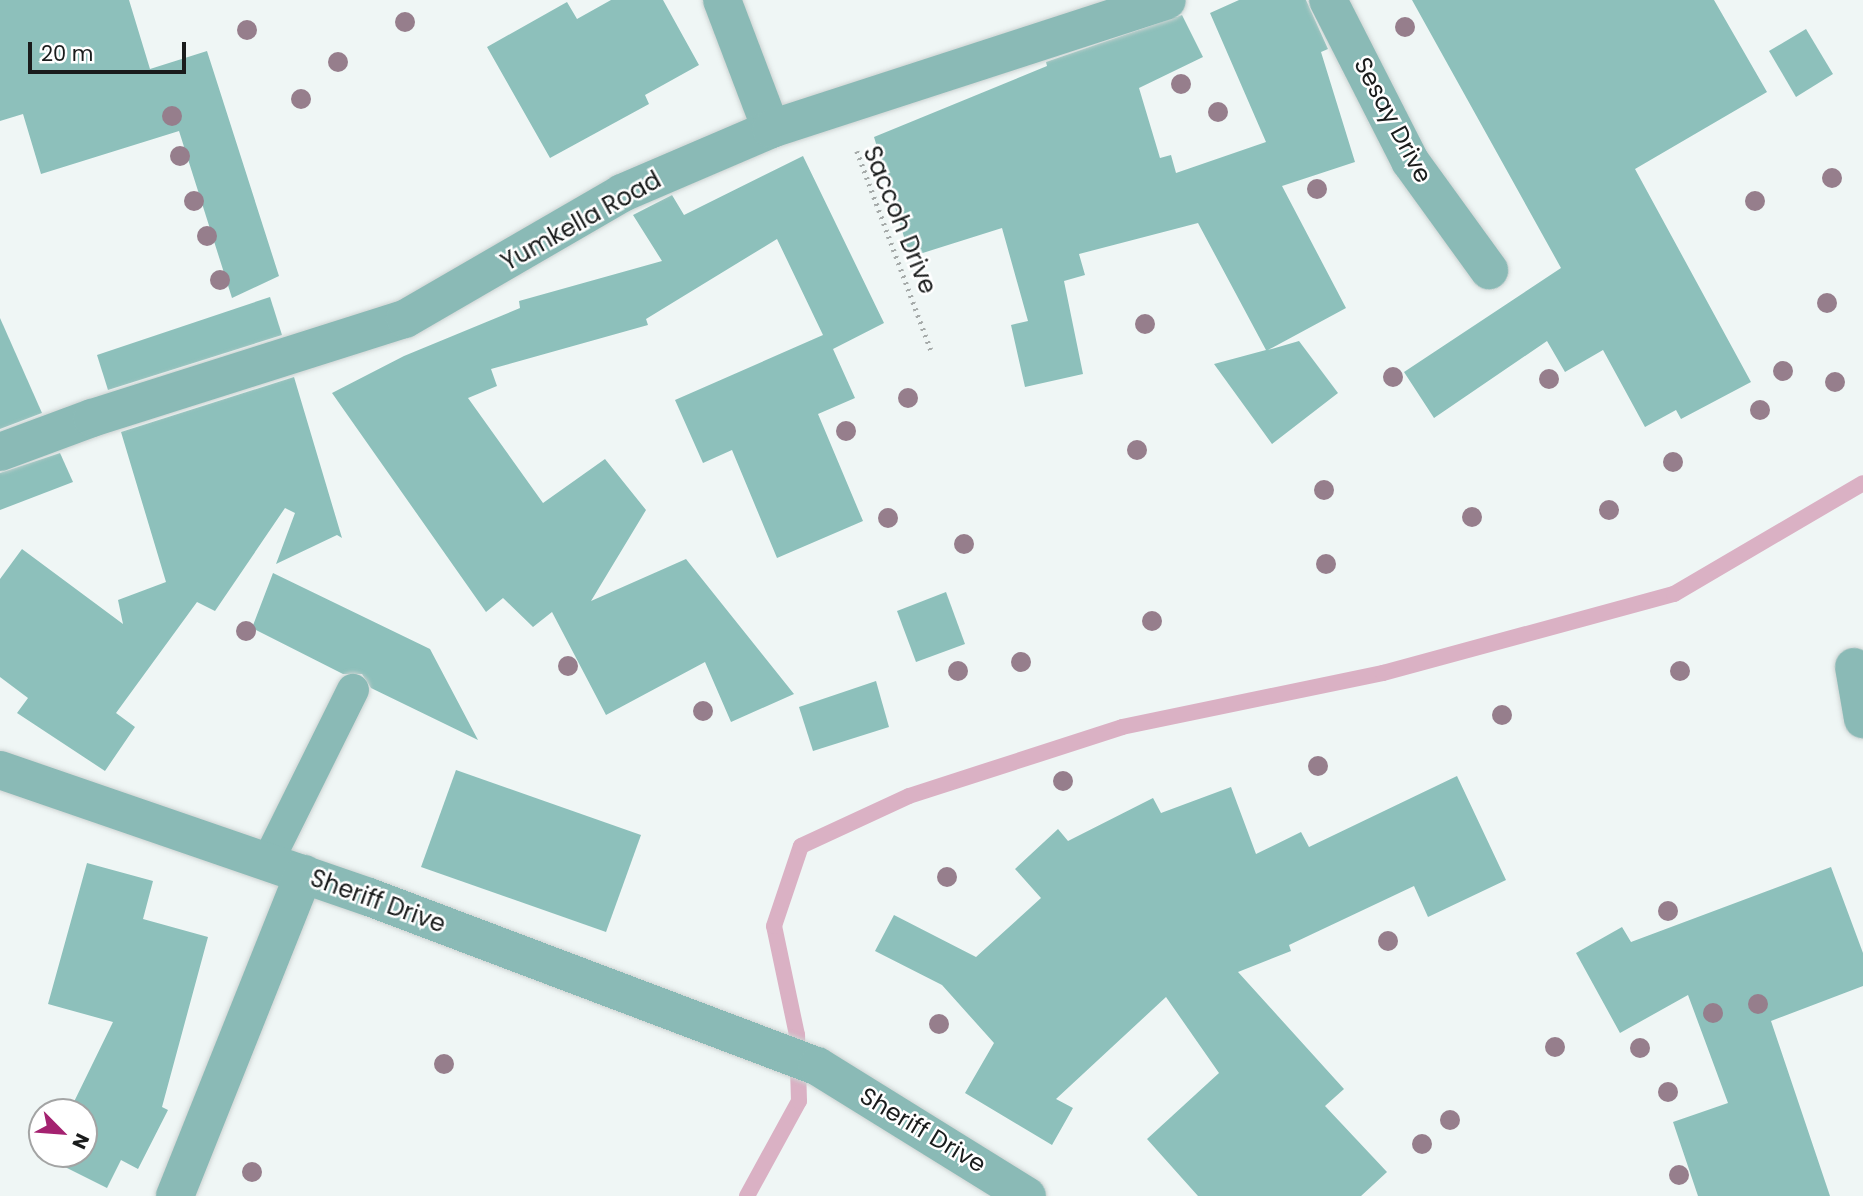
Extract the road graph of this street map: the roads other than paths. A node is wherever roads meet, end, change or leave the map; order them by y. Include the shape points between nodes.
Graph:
1 (722, 0) edge
2 (1167, 0) edge
3 (1328, 0) edge
4 (771, 129) junction
5 (1489, 270) dead end
6 (0, 452) edge
7 (1854, 667) dead end
8 (353, 690) dead end
9 (1863, 719) edge
10 (0, 770) edge
11 (268, 861) junction
12 (304, 874) junction
13 (174, 1196) edge
14 (1027, 1196) edge

1 - 4 street
2 - 4 street, Yumkella Road
3 - 5 street, Sesay Drive via 1410,160
4 - 6 street, Yumkella Road via 622,193 405,319 92,418
7 - 9 street
8 - 11 lane
10 - 11 street, Sheriff Drive
11 - 12 street, Sheriff Drive
12 - 13 street
12 - 14 street, Sheriff Drive via 817,1066

